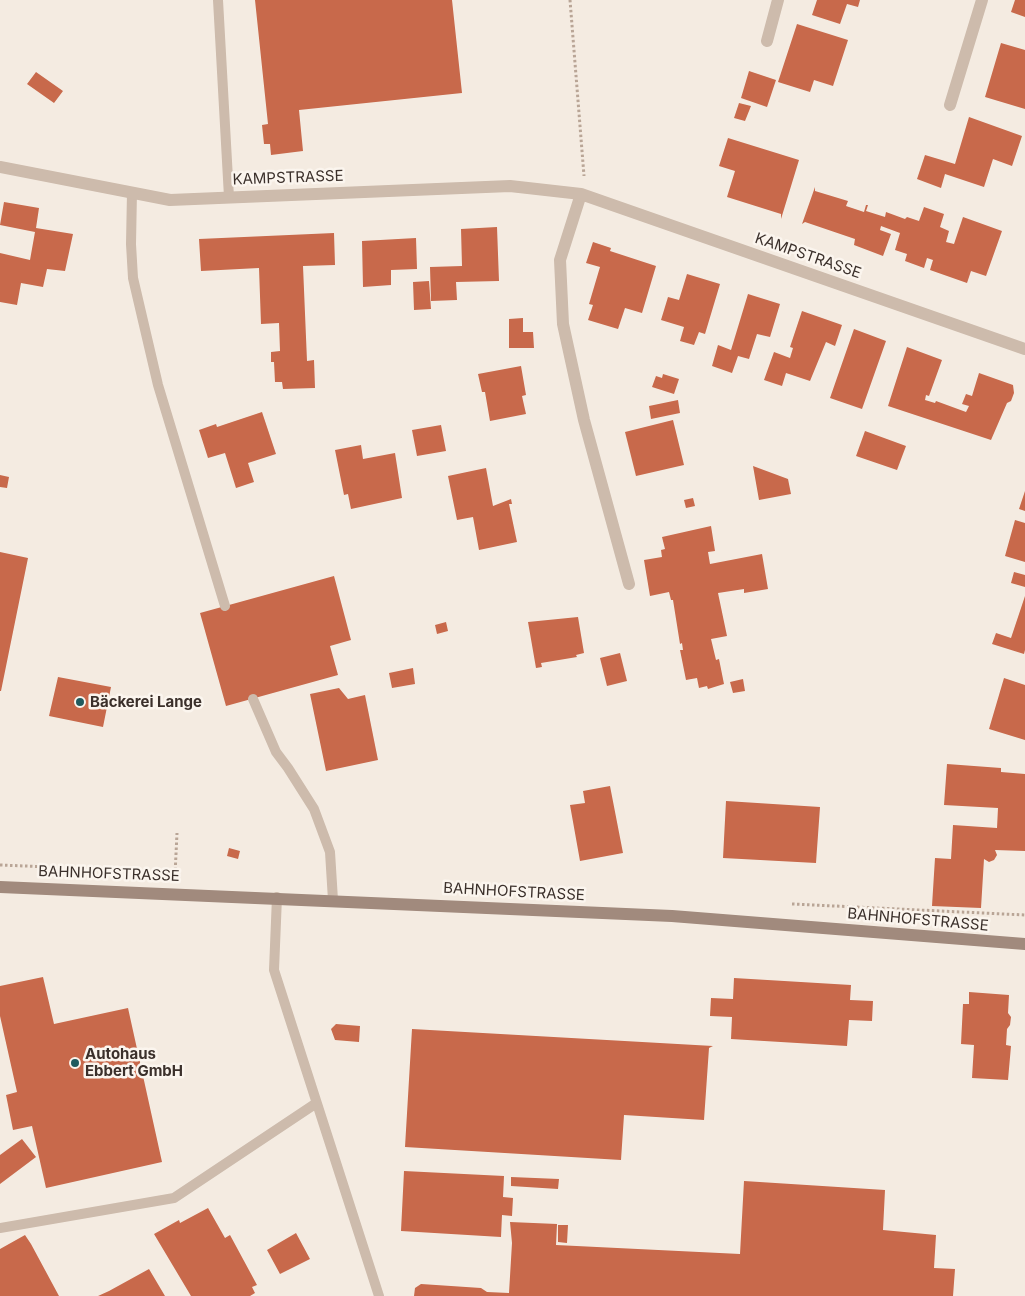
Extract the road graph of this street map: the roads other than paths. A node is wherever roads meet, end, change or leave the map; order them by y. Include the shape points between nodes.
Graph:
1 (218, 0) edge
2 (778, 0) edge
3 (982, 0) edge
4 (767, 41) dead end
5 (950, 105) dead end
6 (0, 167) edge
7 (132, 192) junction
8 (580, 194) junction
9 (229, 197) junction
10 (1025, 349) edge
11 (629, 584) dead end
12 (225, 606) dead end
13 (253, 699) dead end
14 (0, 886) edge
15 (277, 897) junction
16 (333, 900) junction
17 (1025, 944) edge
18 (316, 1104) junction
19 (0, 1228) edge
20 (379, 1296) edge

1 - 9 lane
2 - 4 street
3 - 5 street
6 - 7 street, KAMPSTRASSE
7 - 9 street, KAMPSTRASSE via 170,200
7 - 12 lane via 133,278 158,385
8 - 9 street, KAMPSTRASSE via 510,186
8 - 10 street, KAMPSTRASSE
8 - 11 street via 560,260 563,324 584,420
13 - 16 lane via 276,752 314,809 330,852
14 - 15 main road, BAHNHOFSTRASSE
15 - 16 main road, BAHNHOFSTRASSE
15 - 18 lane via 274,970
16 - 17 main road, BAHNHOFSTRASSE via 672,916
18 - 19 lane via 174,1198
18 - 20 lane

